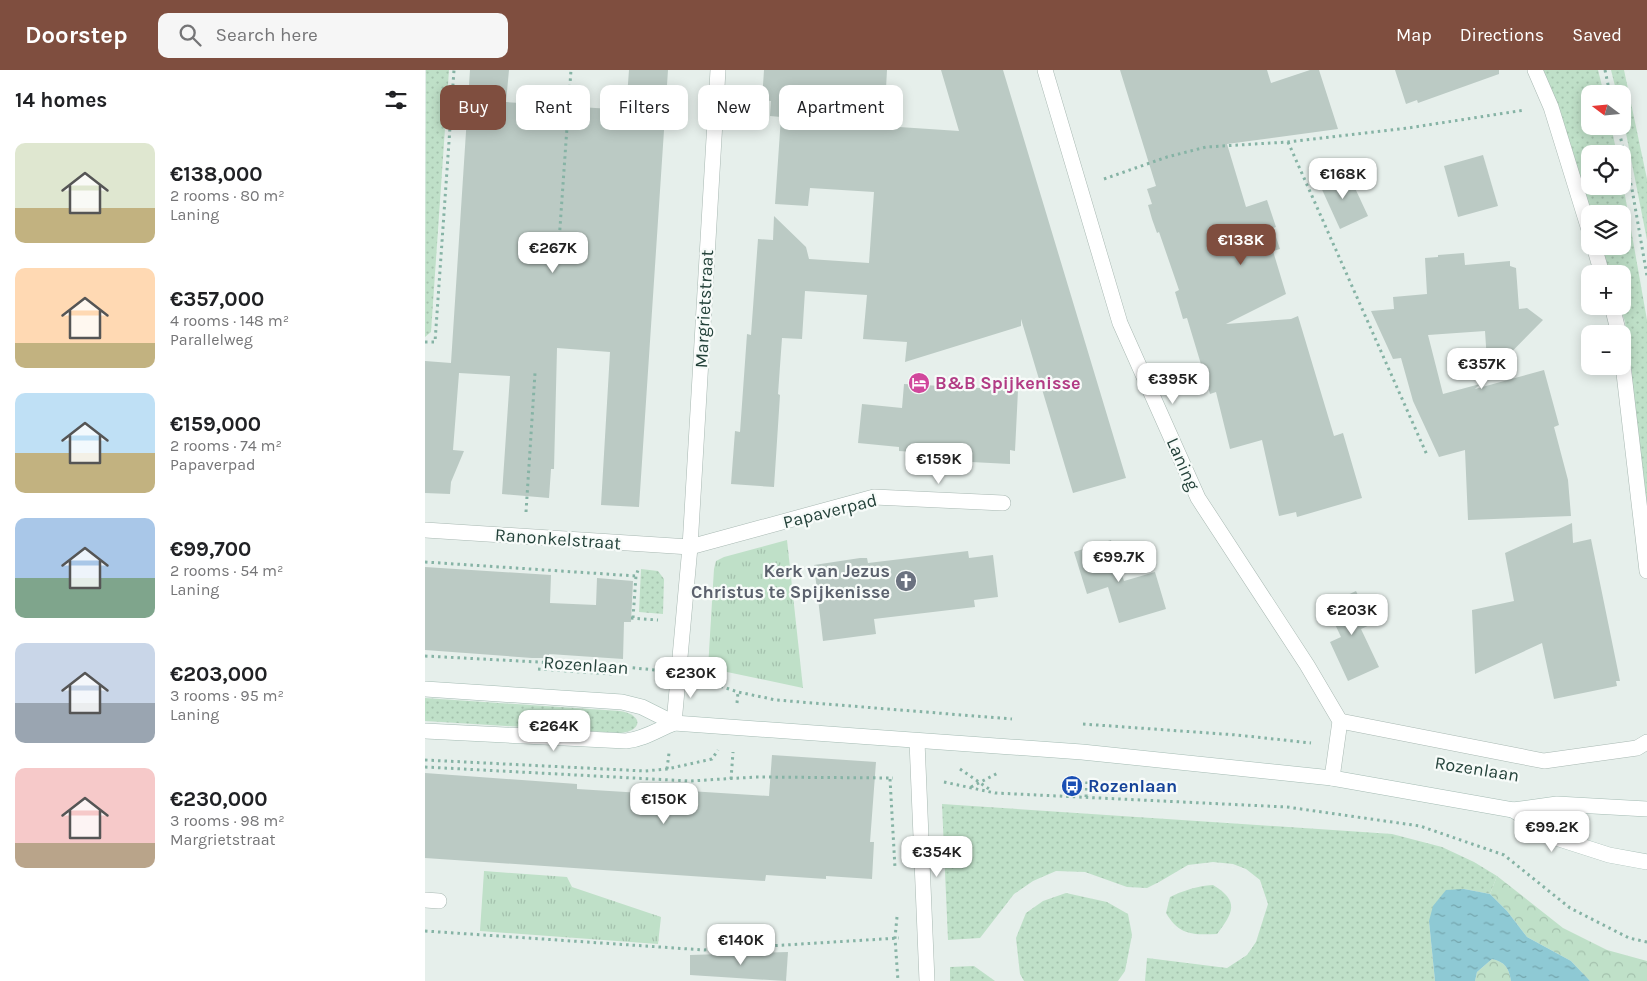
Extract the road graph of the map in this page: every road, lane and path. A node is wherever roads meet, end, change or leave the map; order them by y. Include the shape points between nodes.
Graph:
1 (454, 70) edge
2 (571, 70) edge
3 (718, 70) edge
4 (1045, 70) edge
5 (1535, 70) edge
6 (1605, 70) edge
7 (1608, 85) edge
8 (1551, 107) junction
9 (1620, 135) edge
10 (1288, 142) junction
11 (1080, 188) junction
12 (1581, 205) edge
13 (558, 256) dead end
14 (1647, 276) edge
15 (425, 342) edge
16 (535, 372) dead end
17 (1624, 375) edge
18 (1427, 455) dead end
19 (1003, 503) dead end
20 (425, 530) edge
21 (524, 536) junction
22 (690, 547) junction
23 (425, 562) edge
24 (641, 563) dead end
25 (1647, 571) edge
26 (636, 576) junction
27 (633, 618) dead end
28 (425, 656) edge
29 (679, 673) junction
30 (425, 689) edge
31 (1019, 720) dead end
32 (1340, 721) junction
33 (674, 723) junction
34 (1075, 724) dead end
35 (425, 731) edge
36 (917, 741) junction
37 (1642, 745) edge
38 (1336, 746) junction
39 (425, 767) edge
40 (1004, 772) dead end
41 (918, 776) junction
42 (1078, 778) dead end
43 (1332, 778) junction
44 (890, 779) junction
45 (971, 787) junction
46 (1086, 797) junction
47 (1647, 809) edge
48 (1513, 810) junction
49 (1647, 862) edge
50 (895, 877) dead end
51 (897, 916) dead end
52 (425, 931) edge
53 (925, 937) junction
54 (895, 938) junction
55 (1647, 942) edge
56 (898, 981) edge
57 (927, 981) edge

1 - 15 path via 435,342
2 - 13 path
3 - 22 street, Margrietstraat
4 - 11 street, Laning
5 - 8 street
6 - 7 path
8 - 10 path
8 - 12 street
9 - 14 path
10 - 11 path via 1206,147 1167,157
10 - 18 path
11 - 32 street, Laning via 1119,323 1198,498
16 - 21 path
17 - 25 street
19 - 22 street, Papaverpad via 875,497
20 - 21 street, Ranonkelstraat
21 - 22 street, Ranonkelstraat
22 - 29 street, Margrietstraat
23 - 26 path, Ranonkelstraat
24 - 26 path
26 - 27 path
28 - 29 path, Rozenlaan via 543,660
29 - 31 path, Rozenlaan via 776,700
29 - 33 street, Margrietstraat
30 - 33 street, Rozenlaan via 622,702 642,707
32 - 37 street via 1544,761
32 - 38 street
33 - 35 street via 650,736 626,741
33 - 36 street, Rozenlaan
34 - 38 path via 1237,735
36 - 41 street
36 - 43 street, Rozenlaan via 1073,751
38 - 43 street
39 - 44 path via 690,781 756,777
40 - 45 path
41 - 44 path
41 - 45 path
41 - 53 street
42 - 46 path via 1087,779
43 - 48 street, Rozenlaan
44 - 50 path
45 - 46 path via 995,793
46 - 55 path via 1287,807 1420,826 1504,855 1570,908 1629,938
47 - 48 street, Rozenlaan via 1557,804
48 - 49 street, Rozenlaan via 1556,838 1609,855
51 - 54 path
52 - 54 path via 687,950
53 - 54 path
53 - 57 street
54 - 56 path

